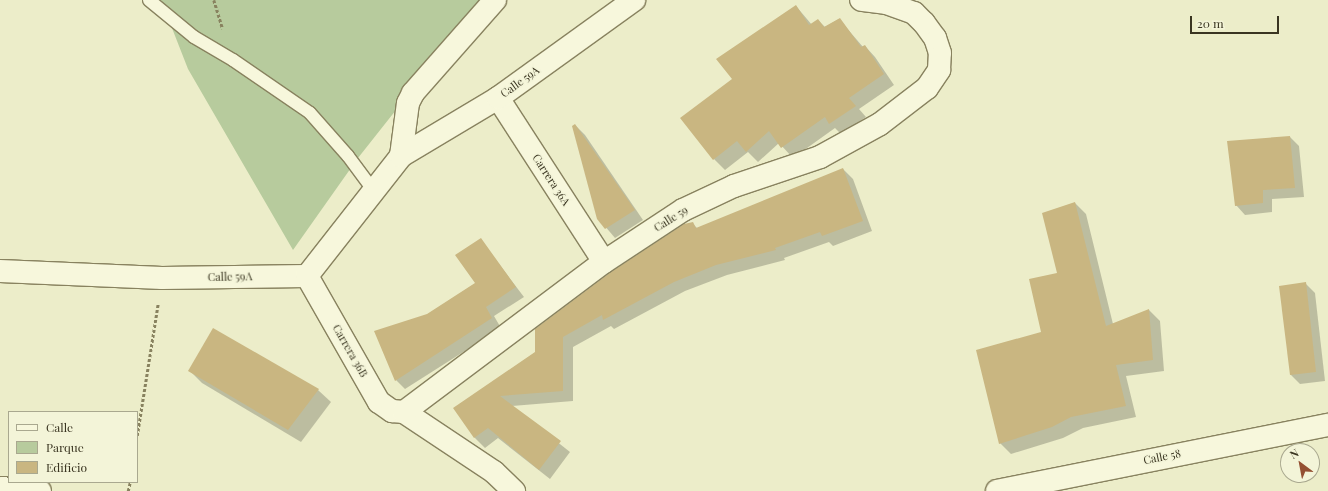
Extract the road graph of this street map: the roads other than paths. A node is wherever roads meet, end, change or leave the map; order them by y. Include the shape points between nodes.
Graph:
1 (149, 0) edge
2 (495, 0) edge
3 (634, 0) edge
4 (861, 0) edge
5 (498, 98) junction
6 (401, 156) junction
7 (374, 191) junction
8 (604, 262) junction
9 (0, 271) edge
10 (307, 276) junction
11 (404, 412) junction
12 (1328, 425) edge
13 (0, 488) edge
14 (40, 491) edge
15 (514, 491) edge
16 (997, 491) edge

1 - 7 lane via 194,37 310,113 348,156
2 - 6 street via 413,93 408,103
3 - 5 street, Calle 59A
4 - 8 street, Calle 59 via 887,3 914,13 936,38 940,52 939,70 927,88 880,124 820,157 734,186 683,210
5 - 6 street, Calle 59A
5 - 8 street, Carrera 36A
6 - 7 street, Calle 59A
7 - 10 street, Calle 59A
8 - 11 street, Calle 59
9 - 10 street, Calle 59A via 162,278
10 - 11 street, Carrera 36B via 379,402 392,411
11 - 15 street, Carrera 36B via 494,472
12 - 16 street, Calle 58
13 - 14 street

